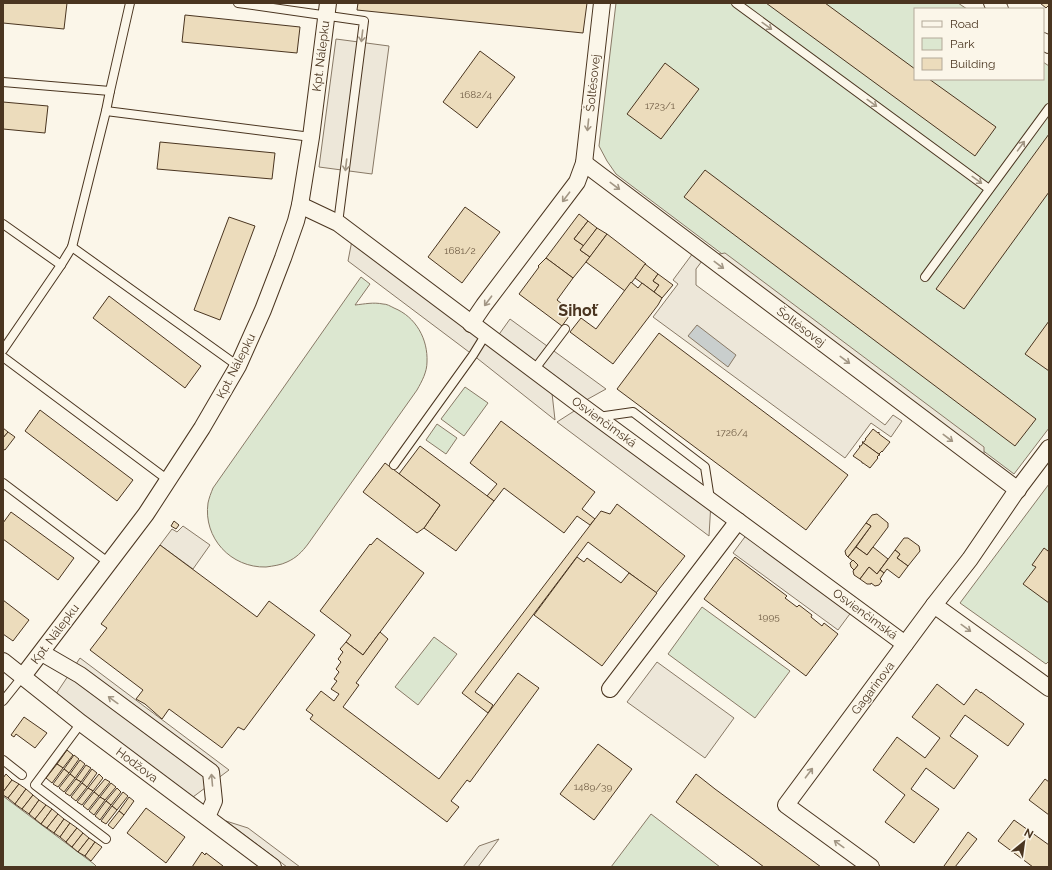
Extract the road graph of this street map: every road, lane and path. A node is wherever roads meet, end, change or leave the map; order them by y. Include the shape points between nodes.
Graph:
1 (130, 3) edge
2 (238, 3) edge
3 (602, 3) edge
4 (736, 3) edge
5 (261, 4) edge
6 (327, 9) edge
7 (3, 82) edge
8 (110, 91) junction
9 (1049, 108) edge
10 (106, 111) junction
11 (310, 137) junction
12 (584, 163) junction
13 (989, 189) junction
14 (300, 205) junction
15 (338, 223) junction
16 (3, 224) edge
17 (72, 247) junction
18 (61, 265) junction
19 (925, 277) dead end
20 (471, 324) junction
21 (565, 329) dead end
22 (486, 334) junction
23 (3, 350) edge
24 (3, 357) edge
25 (238, 366) junction
26 (534, 370) junction
27 (596, 417) junction
28 (1049, 448) edge
29 (394, 465) dead end
30 (168, 480) junction
31 (3, 483) edge
32 (1018, 490) junction
33 (711, 502) junction
34 (738, 521) junction
35 (109, 564) junction
36 (934, 605) junction
37 (905, 644) junction
38 (42, 653) junction
39 (3, 661) edge
40 (23, 676) junction
41 (1049, 688) edge
42 (610, 689) dead end
43 (3, 701) edge
44 (81, 723) junction
45 (3, 760) edge
46 (22, 775) dead end
47 (207, 817) junction
48 (106, 840) dead end
49 (273, 867) edge
50 (871, 867) edge

1 - 8 lane
2 - 5 lane
3 -> 12 street, Šoltésovej
4 -> 13 lane
5 - 6 lane
6 - 11 street, Kpt. Nálepku
6 -> 15 lane via 364,20
7 - 8 lane
8 - 10 lane
13 -> 9 lane
10 - 11 lane
10 - 17 lane
11 - 14 street, Kpt. Nálepku
12 -> 20 street, Šoltésovej via 577,182
12 -> 32 street, Šoltésovej
13 - 19 lane
14 - 15 street, Osvienčimská
14 - 25 street, Kpt. Nálepku via 263,310
15 - 20 street, Osvienčimská
16 - 18 lane
17 - 18 lane
17 - 25 lane
18 - 23 lane
20 - 22 street, Osvienčimská
21 - 26 lane
22 - 26 street, Osvienčimská
22 - 29 lane
24 - 30 lane
25 - 30 street, Kpt. Nálepku
26 - 27 street, Osvienčimská
27 - 33 street, Osvienčimská
27 - 33 lane via 633,412 705,467
28 - 32 street, Gagarinova
30 - 35 street, Kpt. Nálepku
31 - 35 lane
32 - 36 street, Gagarinova
33 - 34 street, Osvienčimská
34 - 37 street, Osvienčimská
34 - 42 street
35 - 38 street, Kpt. Nálepku
36 - 37 street, Gagarinova
36 -> 41 street
50 -> 37 street, Gagarinova via 786,805
38 - 40 street, Kpt. Nálepku
47 -> 38 street via 214,801 211,772 80,676
39 - 40 street, Hodžova
40 - 43 lane
40 - 44 street, Hodžova
44 - 47 street, Hodžova
44 - 48 lane via 35,785
45 - 46 lane
47 - 49 street, Hodžova

